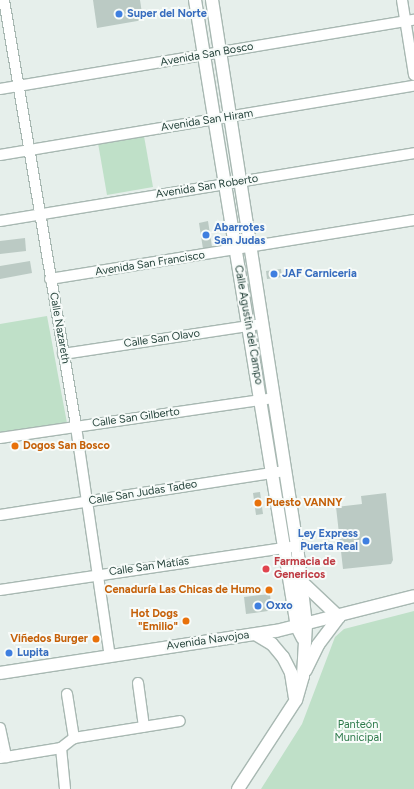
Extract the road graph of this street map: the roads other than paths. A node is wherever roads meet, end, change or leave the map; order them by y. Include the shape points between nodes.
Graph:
1 (4, 0) edge
2 (195, 0) edge
3 (212, 0) edge
4 (402, 0) edge
5 (410, 20) edge
6 (221, 53) junction
7 (204, 55) junction
8 (414, 75) edge
9 (18, 86) junction
10 (414, 86) edge
11 (0, 89) edge
12 (231, 117) junction
13 (215, 119) junction
14 (29, 150) junction
15 (414, 153) edge
16 (0, 155) edge
17 (240, 181) junction
18 (225, 184) junction
19 (39, 215) junction
20 (414, 220) edge
21 (0, 221) edge
22 (250, 248) junction
23 (236, 251) junction
24 (50, 280) junction
25 (261, 324) junction
26 (249, 327) junction
27 (63, 354) junction
28 (267, 399) junction
29 (76, 427) junction
30 (0, 438) edge
31 (285, 471) junction
32 (272, 473) junction
33 (86, 501) junction
34 (0, 515) edge
35 (297, 546) junction
36 (285, 548) junction
37 (98, 575) junction
38 (302, 582) junction
39 (0, 590) edge
40 (414, 596) edge
41 (339, 617) junction
42 (301, 626) junction
43 (257, 634) junction
44 (110, 656) junction
45 (0, 673) edge
46 (303, 676) junction
47 (138, 683) dead end
48 (66, 694) dead end
49 (296, 700) junction
50 (180, 721) dead end
51 (144, 727) junction
52 (0, 728) edge
53 (74, 738) junction
54 (61, 748) junction
55 (3, 758) edge
56 (65, 789) edge
57 (238, 789) edge

1 - 9 street, Calle Nazareth
2 - 7 street, Calle Agustín del Campo
3 - 6 street, Calle Agustín del Campo
4 - 5 street
5 - 6 street, Avenida San Bosco
5 - 8 street
6 - 7 street, Avenida San Bosco
6 - 12 street, Calle Agustín del Campo
7 - 9 street, Avenida San Bosco
7 - 13 street, Calle Agustín del Campo
9 - 11 street, Avenida San Bosco
9 - 14 street, Calle Nazareth
10 - 12 street, Avenida San Hiram
12 - 13 street, Avenida San Hiram
12 - 17 street, Calle Agustín del Campo
13 - 14 street, Avenida San Hiram
13 - 18 street, Calle Agustín del Campo
14 - 16 street, Avenida San Hiram
14 - 19 street, Calle Nazareth
15 - 17 street, Avenida San Roberto
17 - 18 street, Avenida San Roberto
17 - 22 street, Calle Agustín del Campo
18 - 19 street, Avenida San Roberto
18 - 23 street, Calle Agustín del Campo
19 - 21 street, Avenida San Roberto
19 - 24 street, Calle Nazareth
20 - 22 street, Avenida San Francisco
22 - 23 street, Avenida San Francisco
22 - 25 street, Calle Agustín del Campo
23 - 24 street, Avenida San Francisco
23 - 26 street, Calle Agustín del Campo
24 - 27 street, Calle Nazareth
25 - 26 street, Calle San Olavo
25 - 28 street, Calle Agustín del Campo
26 - 27 street, Calle San Olavo
26 - 28 street, Calle Agustín del Campo
27 - 29 street, Calle Nazareth
28 - 29 street, Calle San Gilberto
28 - 31 street, Calle Agustín del Campo
28 - 32 street, Calle Agustín del Campo
29 - 30 street, Calle San Gilberto
29 - 33 street, Calle Nazareth
31 - 32 street, Calle San Judas Tadeo
31 - 35 street, Calle Agustín del Campo
32 - 33 street, Calle San Judas Tadeo
32 - 36 street, Calle Agustín del Campo
33 - 34 street, Calle San Judas Tadeo
33 - 37 street, Calle Nazareth
35 - 36 street, Calle San Matías
35 - 38 street, Calle Agustín del Campo
36 - 37 street, Calle San Matías
36 - 42 street, Calle Agustín del Campo
37 - 39 street, Calle San Matías
37 - 44 street, Calle Nazareth
38 - 41 street
38 - 42 street, Calle Agustín del Campo
40 - 41 street, Avenida Navojoa
41 - 42 street, Avenida Navojoa
41 - 46 street via 318,645
42 - 43 street, Avenida Navojoa
42 - 46 street
43 - 44 street, Avenida Navojoa
43 - 49 street via 272,644 283,657 291,673
44 - 45 street, Avenida Navojoa
46 - 49 street
47 - 51 street
48 - 53 street
49 - 57 street
50 - 51 street
51 - 53 street
52 - 55 street
53 - 54 street
54 - 55 street
54 - 56 street

